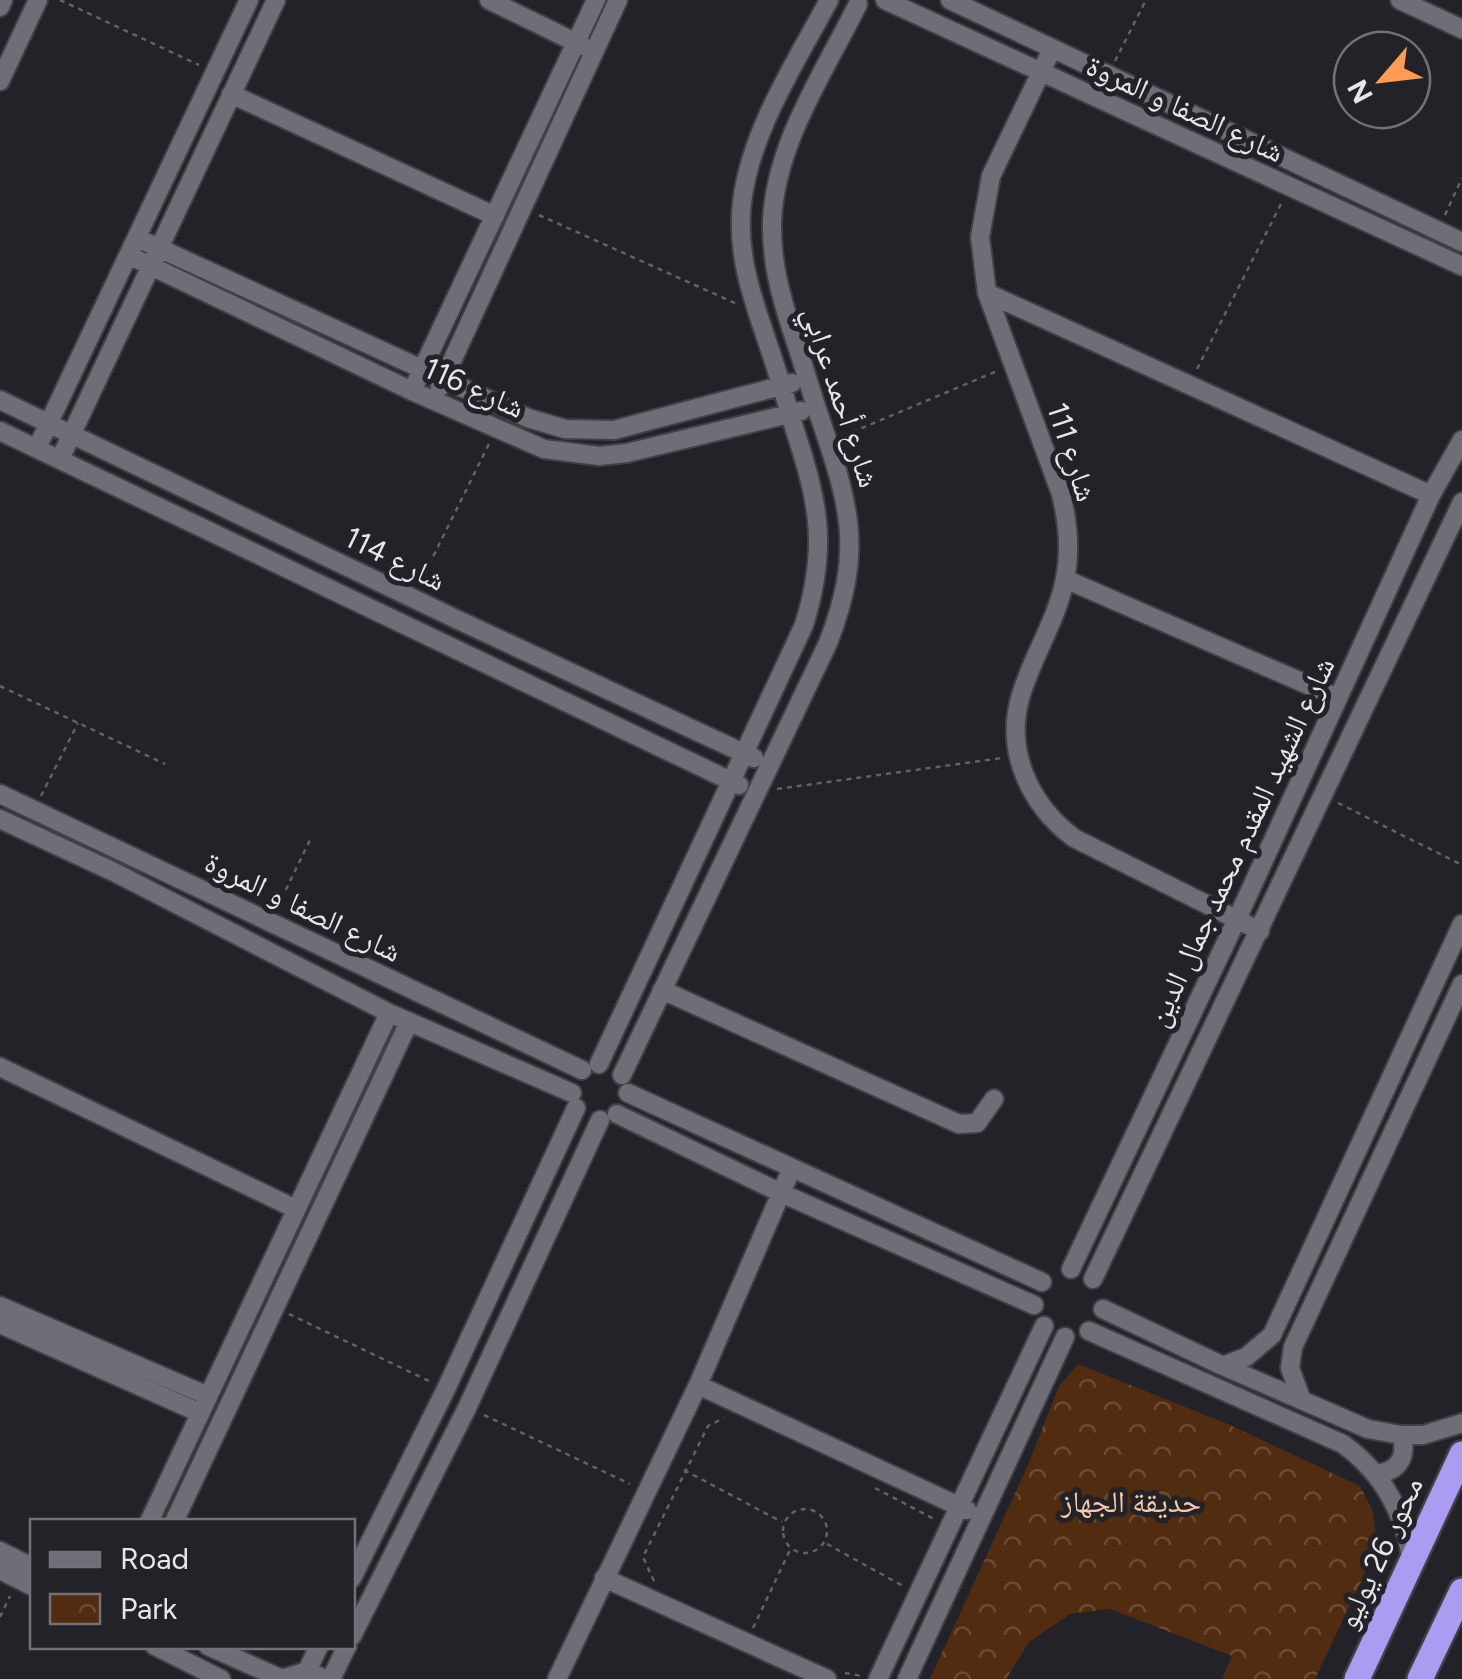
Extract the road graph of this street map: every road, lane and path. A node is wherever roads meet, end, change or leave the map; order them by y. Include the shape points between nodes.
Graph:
1 (38, 0) edge
2 (60, 0) edge
3 (248, 0) edge
4 (276, 0) edge
5 (489, 0) edge
6 (596, 0) edge
7 (618, 0) edge
8 (832, 0) edge
9 (885, 0) edge
10 (950, 0) edge
11 (1146, 0) edge
12 (1400, 0) edge
13 (864, 2) edge
14 (1462, 29) edge
15 (584, 46) junction
16 (1052, 49) junction
17 (215, 72) junction
18 (1040, 73) junction
19 (1108, 74) junction
20 (0, 81) edge
21 (230, 94) junction
22 (1462, 178) edge
23 (1290, 187) junction
24 (524, 208) junction
25 (495, 216) junction
26 (1438, 230) junction
27 (1462, 242) edge
28 (134, 247) junction
29 (158, 247) junction
30 (149, 265) junction
31 (1462, 266) edge
32 (988, 293) junction
33 (756, 312) junction
34 (1013, 364) junction
35 (423, 369) junction
36 (444, 378) junction
37 (806, 379) junction
38 (781, 386) junction
39 (1189, 386) junction
40 (412, 391) junction
41 (0, 400) edge
42 (434, 401) junction
43 (816, 408) junction
44 (790, 414) junction
45 (49, 423) junction
46 (497, 429) junction
47 (0, 431) edge
48 (72, 434) junction
49 (1462, 440) edge
50 (828, 442) junction
51 (38, 448) junction
52 (60, 459) junction
53 (1431, 495) junction
54 (1462, 502) edge
55 (1065, 579) junction
56 (413, 598) junction
57 (456, 619) junction
58 (447, 643) junction
59 (0, 686) edge
60 (1338, 698) junction
61 (78, 723) junction
62 (745, 754) junction
63 (1018, 756) junction
64 (165, 764) dead end
65 (768, 765) junction
66 (732, 782) junction
67 (755, 792) junction
68 (0, 794) edge
69 (1324, 796) junction
70 (33, 811) junction
71 (0, 820) edge
72 (310, 840) dead end
73 (125, 852) junction
74 (1462, 865) edge
75 (114, 872) junction
76 (1237, 919) junction
77 (269, 923) junction
78 (1462, 924) edge
79 (1260, 930) junction
80 (1462, 984) edge
81 (662, 990) junction
82 (389, 1012) junction
83 (409, 1022) junction
84 (0, 1066) edge
85 (590, 1067) junction
86 (625, 1084) junction
87 (994, 1099) dead end
88 (574, 1100) junction
89 (609, 1117) junction
90 (791, 1170) junction
91 (781, 1194) junction
92 (296, 1209) junction
93 (1072, 1269) junction
94 (1093, 1279) junction
95 (1042, 1282) junction
96 (1034, 1305) junction
97 (0, 1306) edge
98 (274, 1307) junction
99 (1103, 1308) junction
100 (0, 1324) edge
101 (1044, 1326) junction
102 (1089, 1331) junction
103 (1272, 1335) junction
104 (1065, 1337) junction
105 (1293, 1347) junction
106 (1222, 1366) junction
107 (698, 1385) junction
108 (446, 1389) junction
109 (1301, 1398) junction
110 (204, 1405) junction
111 (467, 1408) junction
112 (726, 1418) dead end
113 (1462, 1422) edge
114 (1401, 1435) junction
115 (1462, 1454) edge
116 (684, 1470) junction
117 (1377, 1474) junction
118 (862, 1481) dead end
119 (645, 1491) junction
120 (959, 1506) junction
121 (981, 1516) junction
122 (150, 1519) edge
123 (175, 1519) edge
124 (784, 1522) junction
125 (950, 1526) junction
126 (824, 1543) junction
127 (790, 1548) junction
128 (0, 1551) edge
129 (1412, 1562) junction
130 (0, 1570) edge
131 (355, 1572) edge
132 (28, 1577) edge
133 (604, 1578) junction
134 (655, 1583) dead end
135 (1462, 1591) edge
136 (918, 1594) junction
137 (0, 1618) edge
138 (355, 1630) edge
139 (751, 1632) dead end
140 (161, 1649) edge
141 (215, 1649) edge
142 (318, 1649) edge
143 (345, 1649) edge
144 (307, 1671) junction
145 (829, 1674) edge
146 (220, 1679) edge
147 (282, 1679) edge
148 (328, 1679) edge
149 (558, 1679) edge
150 (878, 1679) edge
151 (907, 1679) edge
152 (1356, 1679) edge
153 (1420, 1679) edge

1 - 20 street
2 - 17 path
3 - 17 street
4 - 21 street
5 - 15 street
6 - 15 street
7 - 15 street
8 - 13 street
8 - 33 street, شارع أحمد عرابي via 758,136 748,170 741,241
9 - 18 street, شارع الصفا و المروة
10 - 16 street, شارع الصفا و المروة
11 - 19 path
12 - 14 street
13 - 37 street, شارع أحمد عرابي via 789,143 777,181 773,260
15 - 24 street
15 - 25 street
16 - 18 street, شارع 111
16 - 19 street, شارع الصفا و المروة
17 - 28 street
18 - 23 street, شارع الصفا و المروة
18 - 32 street, شارع 111 via 985,196 980,237
19 - 26 street, شارع الصفا و المروة
21 - 25 street
21 - 29 street
22 - 26 path
23 - 31 street, شارع الصفا و المروة
23 - 39 path
24 - 33 path
24 - 36 street
25 - 35 street
26 - 27 street, شارع الصفا و المروة
28 - 29 street, شارع 116
28 - 30 street, شارع 116
28 - 45 street
29 - 30 street
29 - 35 street, شارع 116
30 - 40 street, شارع 116
30 - 48 street
32 - 34 street, شارع 111
32 - 39 street
33 - 38 street, شارع أحمد عرابي
34 - 50 path
34 - 55 street, شارع 111 via 1061,494 1068,528
35 - 36 street, شارع 116
35 - 40 street
36 - 38 street, شارع 116 via 528,418 581,431 631,426
36 - 42 street
37 - 38 street, شارع 116
37 - 43 street, شارع أحمد عرابي
38 - 44 street, شارع أحمد عرابي
39 - 53 street
40 - 42 street, شارع 116
41 - 45 street, شارع 114
42 - 46 street, شارع 116
43 - 44 street, شارع 116
43 - 50 street, شارع أحمد عرابي
44 - 46 street, شارع 116 via 599,456 544,449
44 - 62 street, شارع أحمد عرابي via 814,491 817,572 804,625
45 - 48 street, شارع 114
45 - 51 street
46 - 56 path
47 - 51 street, شارع 114
48 - 52 street
48 - 56 street, شارع 114
49 - 53 street, شارع الشهيد المقدم محمد جمال الدين
50 - 65 street, شارع أحمد عرابي via 849,520 846,583 828,643
51 - 52 street, شارع 114
52 - 58 street, شارع 114
53 - 60 street, شارع الشهيد المقدم محمد جمال الدين
54 - 69 street, شارع الشهيد المقدم محمد جمال الدين
55 - 60 street
55 - 63 street, شارع 111 via 1021,695
56 - 57 street, شارع 114
57 - 58 street
57 - 62 street, شارع 114
58 - 66 street, شارع 114
59 - 61 path
60 - 76 street, شارع الشهيد المقدم محمد جمال الدين
61 - 64 path
61 - 70 path
62 - 65 street, شارع 114
62 - 66 street, شارع أحمد عرابي
63 - 67 path
63 - 76 street, شارع 111 via 1032,794 1066,832
65 - 67 street, شارع أحمد عرابي
66 - 67 street, شارع 114
66 - 85 street, شارع أحمد عرابي
67 - 81 street, شارع أحمد عرابي
68 - 70 street, شارع الصفا و المروة
69 - 74 path
69 - 79 street, شارع الشهيد المقدم محمد جمال الدين
70 - 73 street, شارع الصفا و المروة
71 - 75 street, شارع الصفا و المروة
72 - 77 path
73 - 75 street
73 - 77 street, شارع الصفا و المروة
75 - 82 street, شارع الصفا و المروة
76 - 79 street, شارع 111
76 - 93 street, شارع الشهيد المقدم محمد جمال الدين
77 - 85 street, شارع الصفا و المروة
78 - 103 street
79 - 94 street, شارع الشهيد المقدم محمد جمال الدين
80 - 105 street
81 - 86 street, شارع أحمد عرابي
81 - 87 street via 965,1126 982,1119
82 - 83 street, شارع الصفا و المروة
82 - 92 street
83 - 88 street, شارع الصفا و المروة
83 - 98 street
84 - 92 street
85 - 86 street via 616,1069
85 - 88 street via 572,1084
86 - 89 street
86 - 90 street
88 - 89 street via 591,1119
88 - 108 street
89 - 91 street
89 - 111 street
90 - 91 street
90 - 95 street
91 - 96 street
91 - 107 street
92 - 110 street
93 - 94 street
93 - 95 street
94 - 99 street
95 - 96 street
96 - 101 street
97 - 110 street
98 - 108 path
98 - 123 street
99 - 102 street
99 - 106 street
100 - 110 street
101 - 104 street
101 - 120 street
102 - 104 street
102 - 117 street via 1343,1444
103 - 105 street via 1278,1347
103 - 106 street
104 - 121 street
105 - 109 street via 1290,1368
106 - 109 street
107 - 119 street
107 - 120 street
108 - 131 street
109 - 114 street
110 - 122 street
111 - 119 path
111 - 138 street
112 - 116 path via 708,1426
113 - 114 street
114 - 117 street via 1400,1462
115 - 129 highway, محور 26 يوليو
116 - 124 path
116 - 134 path via 643,1557
117 - 129 street via 1396,1505
118 - 125 path
119 - 133 street
120 - 121 street
120 - 125 street
121 - 151 street
124 - 126 path via 799,1508 810,1508 826,1522
124 - 127 path
125 - 136 street
126 - 127 path via 808,1553
126 - 136 path
127 - 139 path
128 - 132 street
129 - 152 highway, محور 26 يوليو
130 - 132 street
132 - 137 path
133 - 145 street
133 - 149 street
135 - 153 highway
136 - 150 street
140 - 146 street
141 - 147 street
142 - 144 street
143 - 148 street
144 - 147 street
144 - 148 street
145 - 150 path

